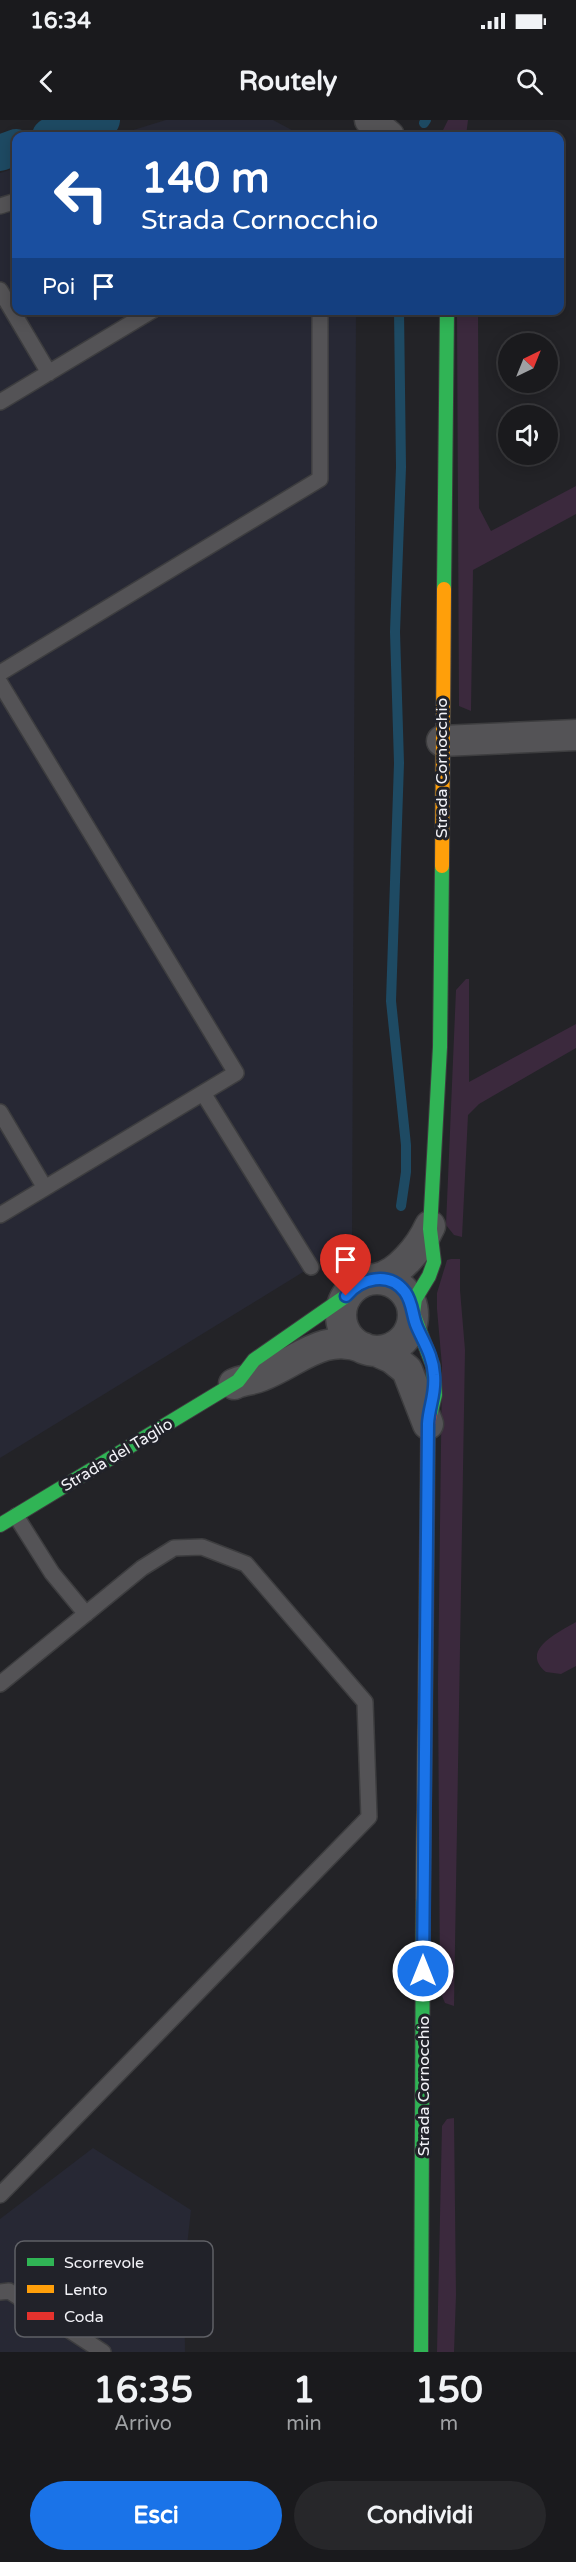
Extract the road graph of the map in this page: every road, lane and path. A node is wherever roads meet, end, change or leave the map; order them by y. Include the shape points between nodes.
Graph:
1 (370, 120) edge
2 (384, 132) edge
3 (0, 290) edge
4 (12, 310) edge
5 (15, 315) edge
6 (145, 315) edge
7 (320, 315) edge
8 (447, 315) edge
9 (49, 373) junction
10 (0, 402) edge
11 (0, 673) edge
12 (0, 683) edge
13 (14, 706) junction
14 (0, 714) edge
15 (576, 735) edge
16 (442, 741) junction
17 (203, 1093) junction
18 (0, 1112) edge
19 (45, 1188) junction
20 (0, 1215) edge
21 (430, 1226) junction
22 (311, 1267) dead end
23 (375, 1279) junction
24 (346, 1296) junction
25 (413, 1313) junction
26 (370, 1350) junction
27 (234, 1384) junction
28 (428, 1424) junction
29 (16, 1516) junction
30 (0, 1526) edge
31 (86, 1614) junction
32 (0, 1684) edge
33 (0, 2195) edge
34 (0, 2292) edge
35 (15, 2295) edge
36 (80, 2337) edge
37 (103, 2352) edge
38 (421, 2352) edge

1 - 2 street
3 - 4 lane
5 - 9 lane
6 - 9 lane
7 - 11 lane via 320,479
8 - 16 street, Strada Cornocchio
9 - 10 lane
12 - 13 lane
13 - 14 lane
13 - 17 lane via 236,1073
15 - 16 street
16 - 21 street, Strada Cornocchio via 440,1070
17 - 19 lane
17 - 22 lane
18 - 19 lane
19 - 20 lane
21 - 23 street via 399,1267 386,1277
21 - 25 street, Strada Cornocchio via 434,1262 415,1299
23 - 24 street via 364,1281
23 - 25 street, Strada Cornocchio via 397,1284 405,1292
24 - 26 street, Strada Cornocchio via 341,1308 343,1326 353,1342
24 - 27 street, Strada del Taglio via 254,1360
25 - 26 street, Strada Cornocchio via 407,1335 399,1343 388,1349
25 - 28 street, Strada Cornocchio via 433,1366 435,1395
26 - 27 street, Strada del Taglio via 348,1343 331,1343 263,1376
26 - 28 street, Strada Cornocchio via 392,1358 406,1370
27 - 29 street, Strada del Taglio
28 - 38 street, Strada Cornocchio
29 - 30 street, Strada del Taglio
29 - 31 lane via 52,1573
31 - 32 lane
31 - 33 lane via 142,1568 174,1548 202,1547 246,1564 365,1702 369,1817
34 - 35 lane
36 - 37 lane

